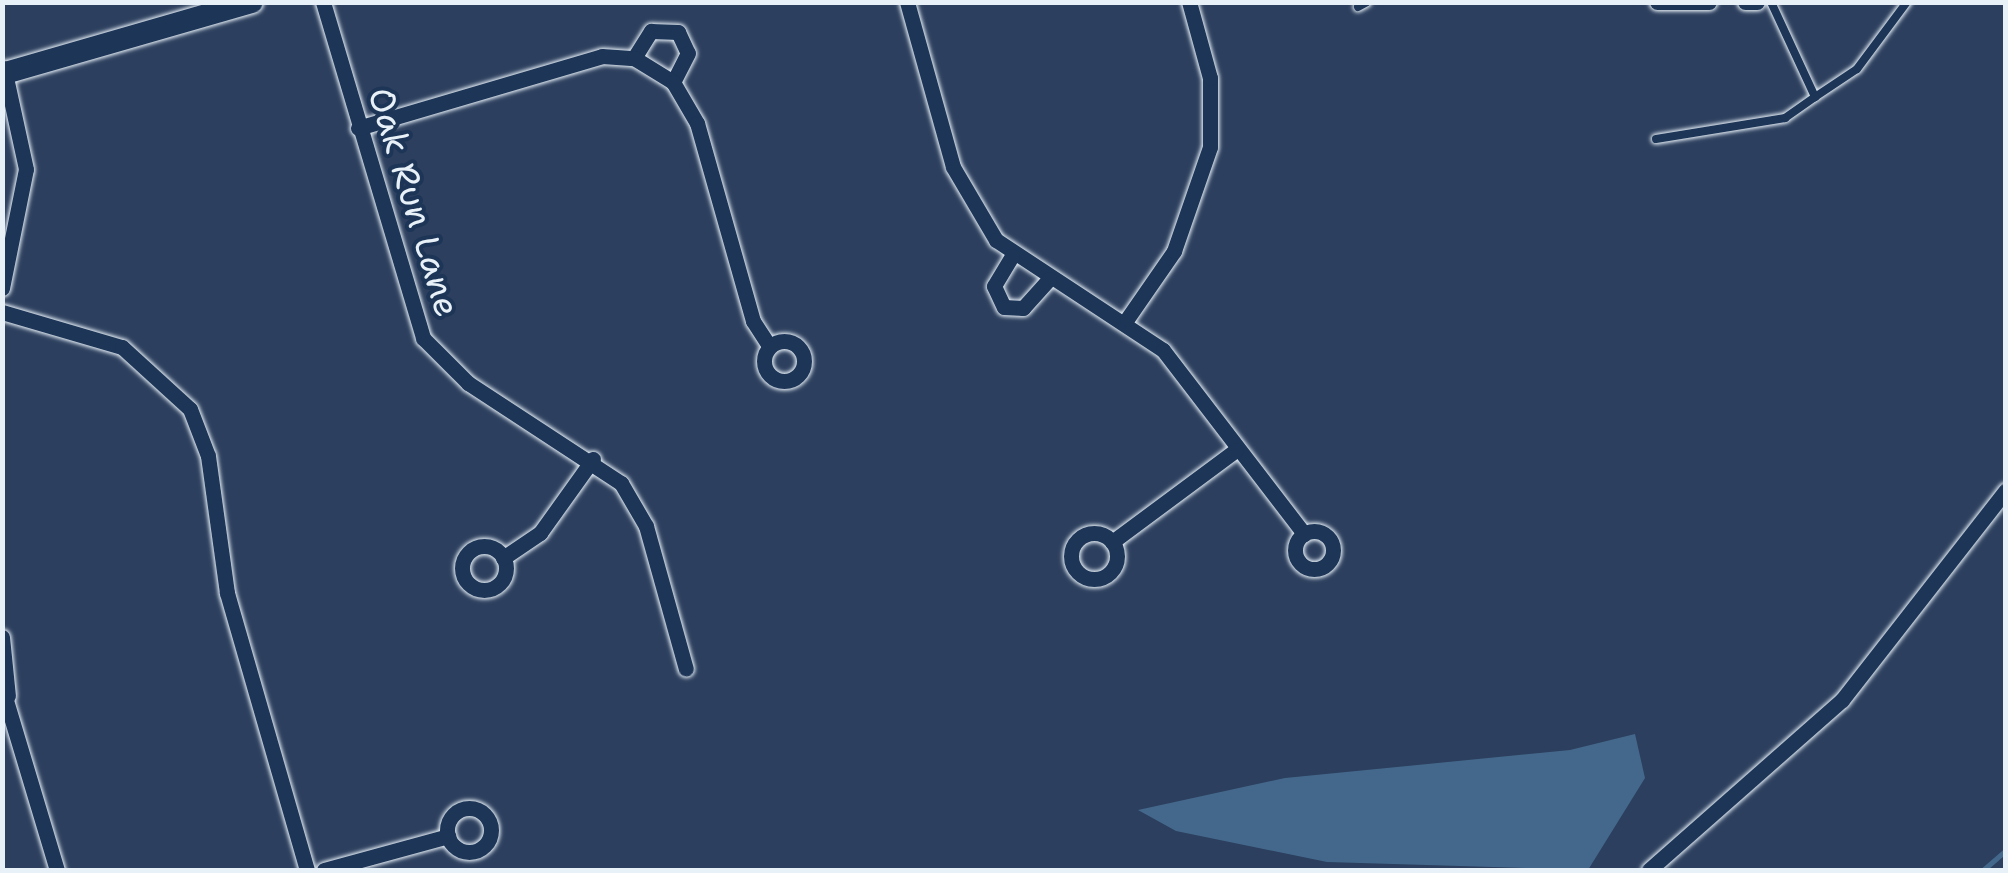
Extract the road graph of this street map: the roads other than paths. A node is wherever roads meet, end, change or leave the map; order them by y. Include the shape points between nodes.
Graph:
1 (252, 2) edge
2 (323, 2) edge
3 (906, 2) edge
4 (1188, 2) edge
5 (1368, 2) edge
6 (1657, 2) edge
7 (1708, 2) edge
8 (1745, 2) edge
9 (1757, 2) edge
10 (1771, 2) edge
11 (1906, 2) edge
12 (1358, 7) dead end
13 (634, 58) junction
14 (3, 70) edge
15 (667, 78) junction
16 (1814, 97) junction
17 (358, 128) junction
18 (1656, 139) dead end
19 (1012, 256) junction
20 (1050, 279) junction
21 (2, 288) edge
22 (2, 312) edge
23 (1127, 319) junction
24 (769, 346) dead end
25 (1236, 450) junction
26 (593, 459) junction
27 (2006, 490) edge
28 (1304, 534) dead end
29 (1112, 542) dead end
30 (503, 558) dead end
31 (2, 637) edge
32 (686, 669) dead end
33 (5, 692) edge
34 (448, 836) dead end
35 (58, 870) edge
36 (307, 870) edge
37 (324, 870) edge
38 (1649, 870) edge

1 - 14 main road
2 - 17 street, Oak Run Lane
3 - 19 street via 961,186
4 - 23 street via 1210,78 1210,147 1174,252
5 - 12 lane
6 - 7 street
8 - 9 street
10 - 16 lane
11 - 16 lane via 1857,70
13 - 15 street
13 - 15 street via 652,31 678,32 688,52
13 - 17 street via 602,56
14 - 21 street via 26,169
15 - 24 street via 697,122 753,321
16 - 18 lane via 1785,118
17 - 26 street, Oak Run Lane via 423,338 468,383
19 - 20 street
19 - 20 street via 994,286 1004,307 1022,308
20 - 23 street
22 - 36 street via 122,347 190,409 208,456 227,593
23 - 25 street via 1182,371
25 - 28 street via 1285,499
25 - 29 street
26 - 30 street via 540,533
26 - 32 street, Oak Run Lane via 640,513
27 - 38 street via 1842,700
31 - 33 street
33 - 35 street
34 - 37 street

